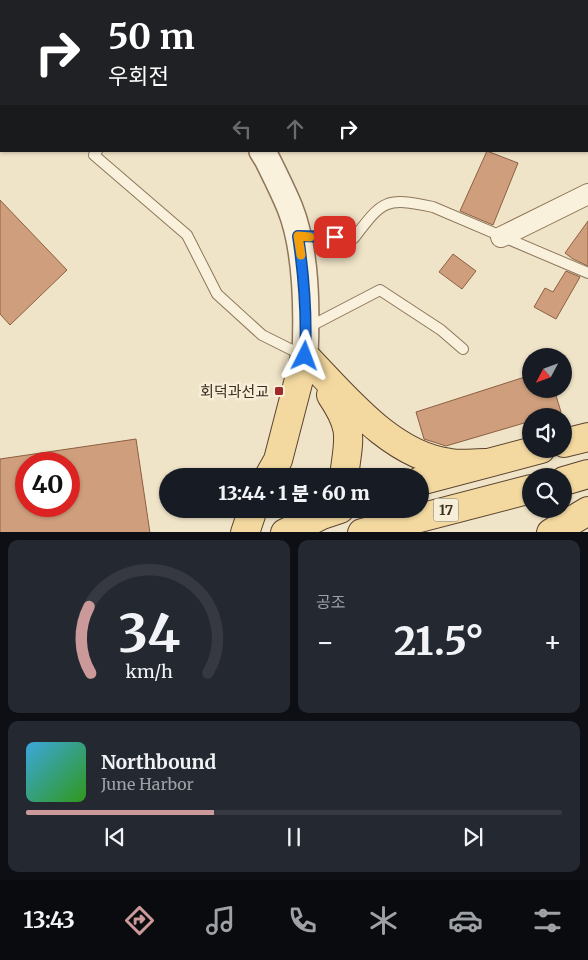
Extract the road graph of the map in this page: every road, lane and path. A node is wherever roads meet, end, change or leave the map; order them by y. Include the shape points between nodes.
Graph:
1 (96, 152) edge
2 (263, 152) edge
3 (588, 194) edge
4 (298, 236) junction
5 (501, 237) junction
6 (588, 272) edge
7 (306, 328) junction
8 (462, 349) dead end
9 (305, 356) junction
10 (588, 437) edge
11 (572, 441) edge
12 (522, 454) edge
13 (485, 463) junction
14 (274, 468) edge
15 (345, 468) edge
16 (429, 471) edge
17 (588, 474) edge
18 (572, 479) edge
19 (522, 491) edge
20 (588, 511) edge
21 (250, 518) edge
22 (315, 518) edge
23 (245, 532) edge
24 (285, 532) edge
25 (362, 532) edge
26 (551, 532) edge

1 - 9 lane via 94,155 187,235 217,294 262,335
2 - 4 street via 290,209
3 - 5 street
4 - 5 lane via 354,238 374,213 387,203 411,202 434,207
4 - 7 street
5 - 6 lane
7 - 8 lane via 380,290 441,330
7 - 9 street
9 - 13 main road via 394,442 451,464
9 - 14 main road
9 - 15 main road via 344,414 350,435
10 - 11 main road
12 - 13 main road, 17
13 - 16 main road, 17
17 - 18 main road
19 - 25 main road, 17
20 - 26 main road
21 - 23 main road
22 - 24 main road

